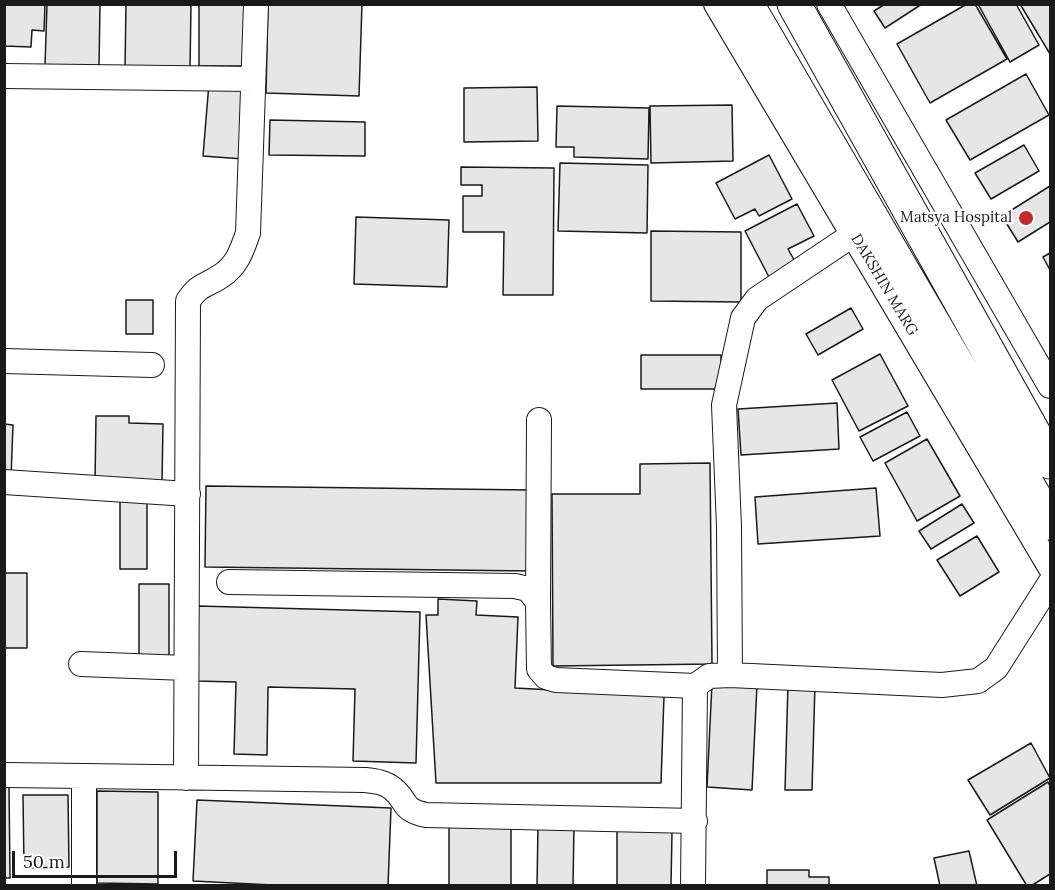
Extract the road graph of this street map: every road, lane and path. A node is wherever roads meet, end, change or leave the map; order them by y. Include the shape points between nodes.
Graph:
1 (256, 4) edge
2 (716, 4) edge
3 (747, 4) edge
4 (794, 4) edge
5 (829, 4) edge
6 (4, 76) edge
7 (253, 78) junction
8 (854, 234) junction
9 (4, 361) edge
10 (152, 364) dead end
11 (1050, 386) edge
12 (539, 420) dead end
13 (1036, 457) edge
14 (4, 482) edge
15 (188, 494) junction
16 (1050, 523) edge
17 (1050, 567) edge
18 (229, 582) dead end
19 (1050, 583) edge
20 (538, 602) junction
21 (81, 664) dead end
22 (186, 668) junction
23 (730, 675) junction
24 (695, 686) junction
25 (4, 775) edge
26 (84, 776) junction
27 (186, 778) junction
28 (695, 821) junction
29 (84, 885) edge
30 (693, 885) edge

1 - 7 street
2 - 8 street, DAKSHIN MARG
3 - 13 highway, DAKSHIN MARG
4 - 13 highway, DAKSHIN MARG
5 - 11 street
6 - 7 street
7 - 15 street via 248,233 240,257 223,275 196,289 188,301
8 - 17 street, DAKSHIN MARG
8 - 23 street via 757,299 743,318 724,405
9 - 10 street
12 - 20 street
13 - 16 highway, DAKSHIN MARG
14 - 15 street
15 - 22 street
18 - 20 street via 507,585 528,589
19 - 23 street via 996,668 978,681 942,685
20 - 24 street via 539,669 546,677
21 - 22 street
22 - 27 street
23 - 24 street via 708,676
24 - 28 street
25 - 26 street
26 - 27 street
26 - 29 street
27 - 28 street via 365,780 382,783 394,790 414,813 426,815
28 - 30 street

